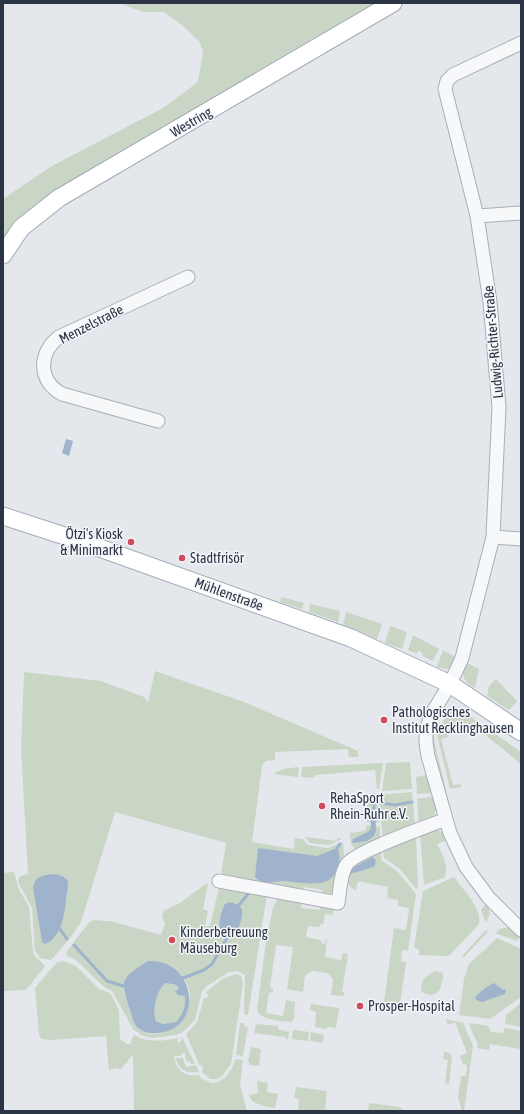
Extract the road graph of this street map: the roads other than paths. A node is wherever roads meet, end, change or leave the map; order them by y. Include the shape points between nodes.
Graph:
1 (393, 3) edge
2 (521, 43) edge
3 (521, 213) edge
4 (477, 216) junction
5 (3, 255) edge
6 (188, 277) dead end
7 (158, 421) dead end
8 (3, 516) edge
9 (493, 537) junction
10 (521, 539) edge
11 (450, 684) junction
12 (521, 732) edge
13 (446, 820) junction
14 (219, 881) dead end
15 (521, 930) edge

1 - 5 main road, Westring via 59,198 21,228
2 - 4 street, Ludwig-Richter-Straße via 453,75 447,81 445,89
3 - 4 street
4 - 9 street, Ludwig-Richter-Straße via 490,302 499,407
6 - 7 street, Menzelstraße via 59,337 44,359 43,373 46,381 62,394
8 - 11 main road, Mühlenstraße via 351,638
9 - 10 street
9 - 11 street, Ludwig-Richter-Straße via 462,658
11 - 12 main road, Mühlenstraße
11 - 13 street via 431,715 426,731 428,756
13 - 14 street via 352,858 344,870 338,903
13 - 15 street via 466,867 489,898

